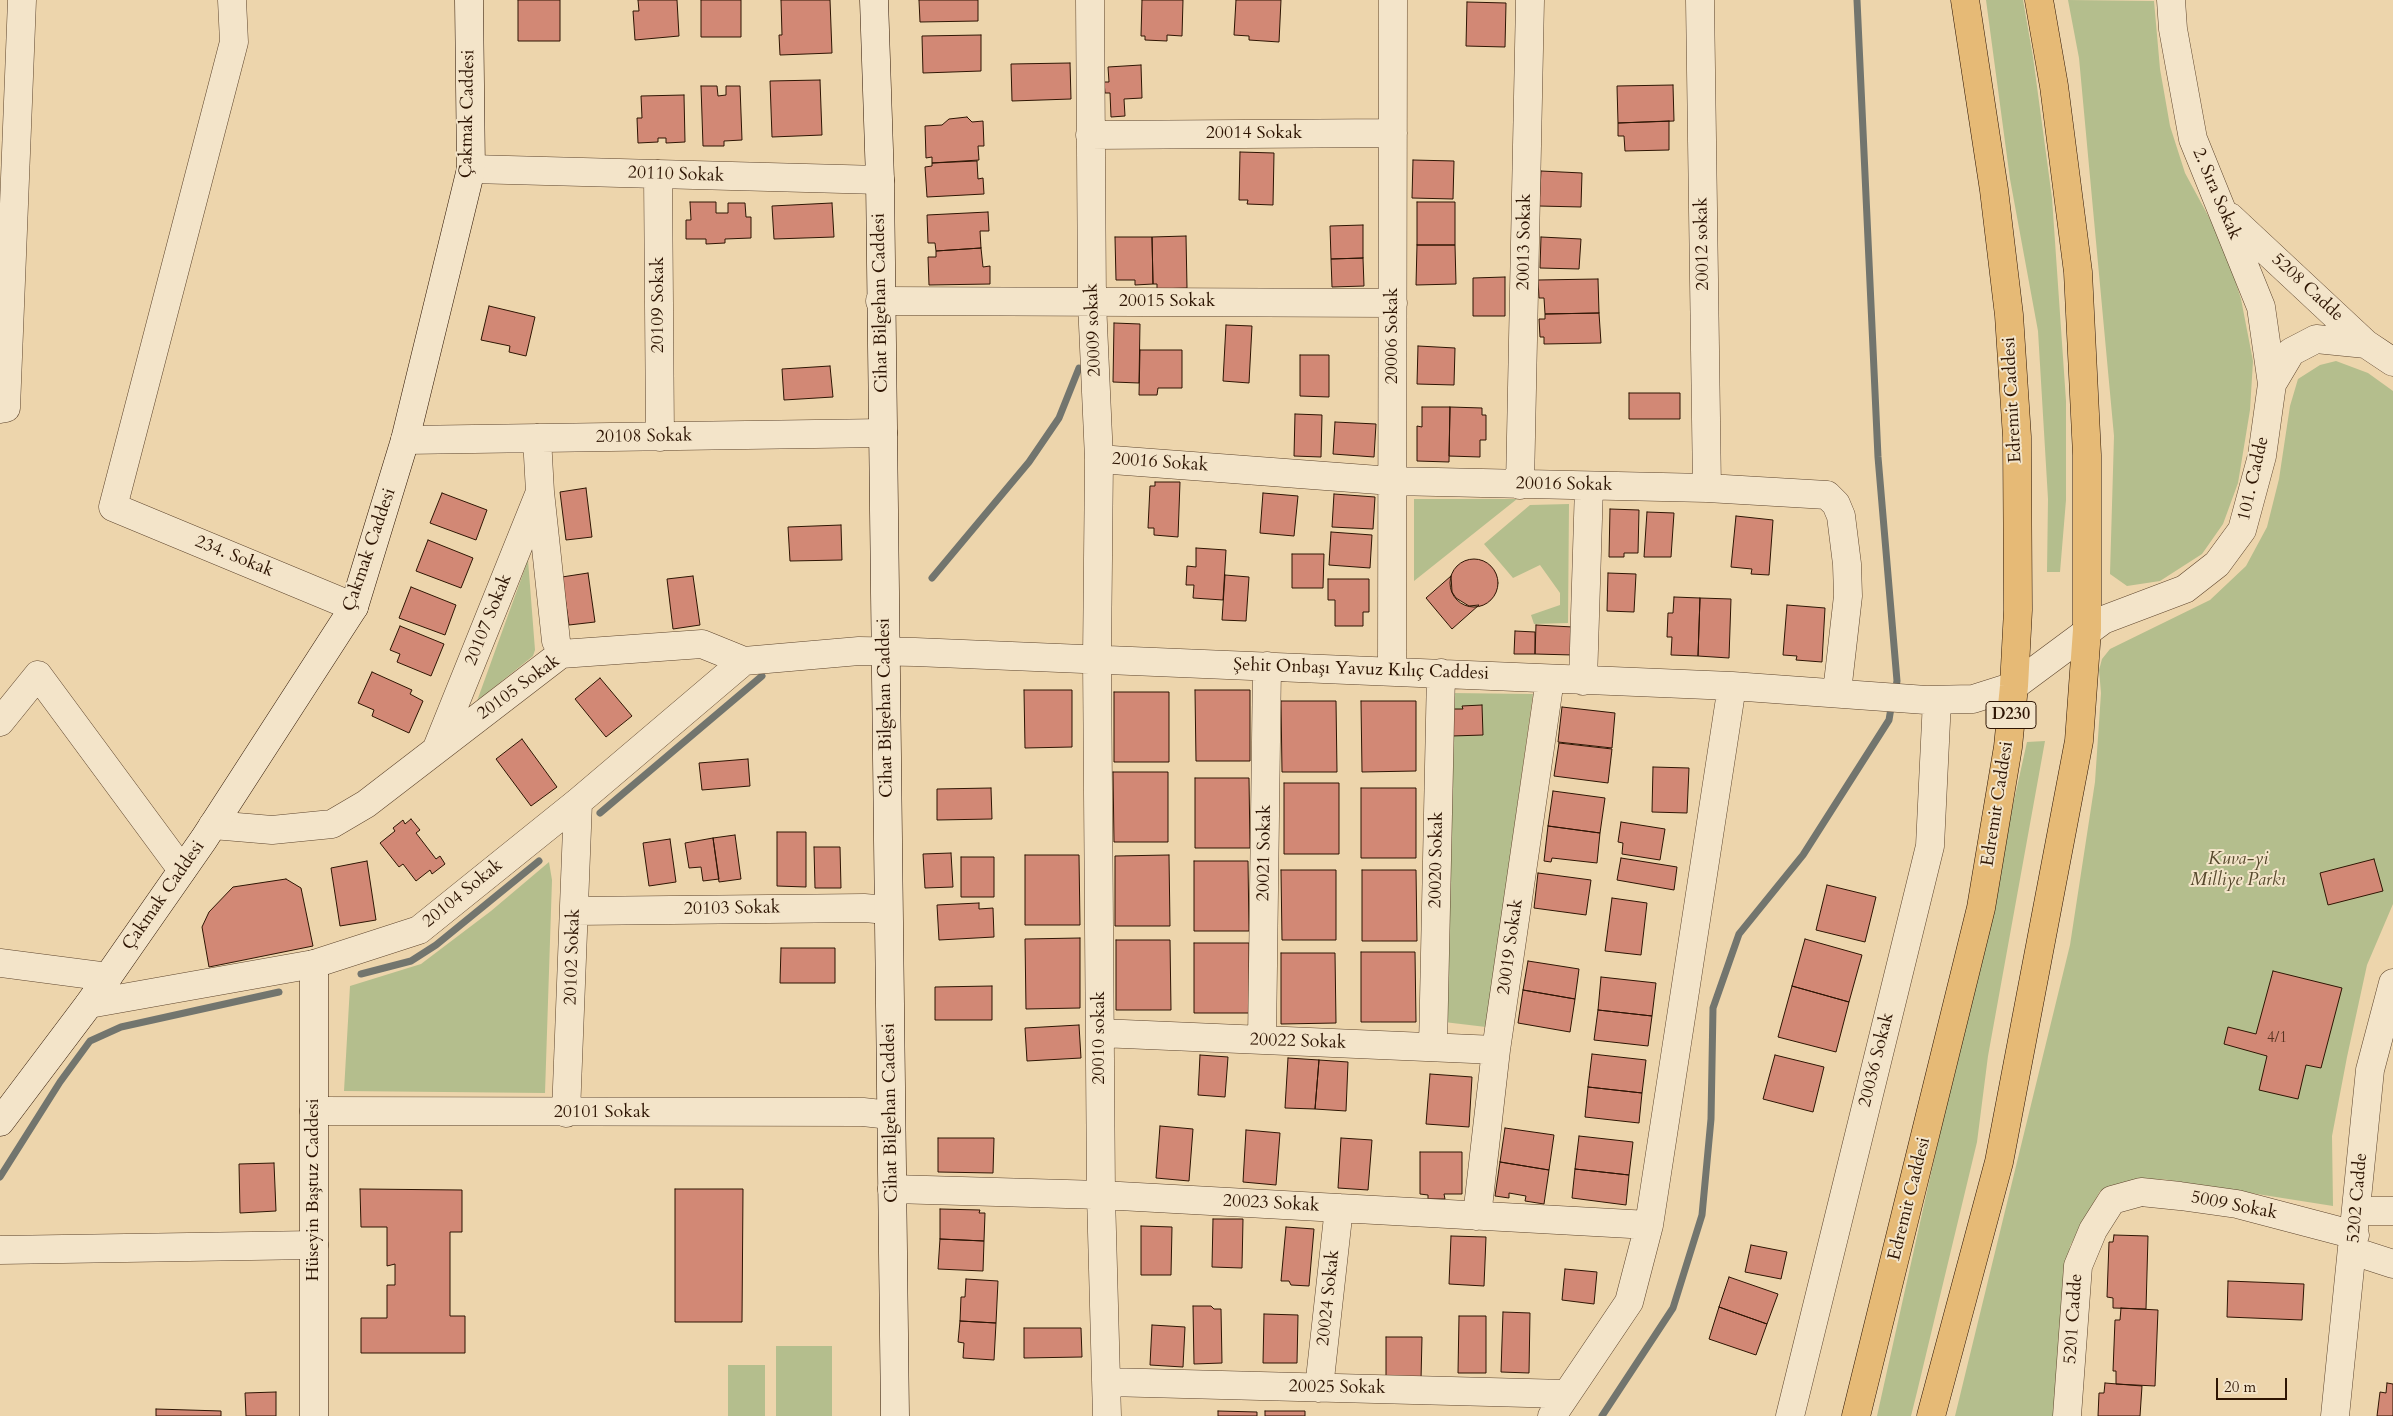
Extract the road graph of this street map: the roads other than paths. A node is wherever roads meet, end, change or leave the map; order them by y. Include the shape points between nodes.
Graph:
1 (232, 0) edge
2 (469, 0) edge
3 (874, 0) edge
4 (1090, 0) edge
5 (1393, 0) edge
6 (1530, 0) edge
7 (1700, 0) edge
8 (1965, 0) edge
9 (2039, 0) edge
10 (2171, 0) edge
11 (14, 10) edge
12 (1393, 133) junction
13 (1099, 135) junction
14 (471, 169) junction
15 (658, 174) junction
16 (880, 180) junction
17 (2223, 210) junction
18 (880, 301) junction
19 (1092, 302) junction
20 (1393, 303) junction
21 (2366, 344) junction
22 (2393, 362) edge
23 (2272, 384) junction
24 (0, 408) edge
25 (883, 433) junction
26 (660, 436) junction
27 (537, 438) junction
28 (405, 440) junction
29 (1099, 459) junction
30 (1392, 481) junction
31 (1520, 484) junction
32 (1589, 486) junction
33 (1707, 488) junction
34 (540, 492) junction
35 (354, 607) junction
36 (2087, 630) junction
37 (556, 641) dead end
38 (885, 651) junction
39 (1097, 659) junction
40 (744, 661) junction
41 (1267, 666) junction
42 (1392, 672) junction
43 (1441, 673) junction
44 (1550, 679) junction
45 (1583, 681) junction
46 (1732, 686) junction
47 (2014, 686) junction
48 (1837, 692) junction
49 (1931, 700) junction
50 (0, 722) edge
51 (437, 749) junction
52 (578, 802) junction
53 (212, 826) junction
54 (182, 870) junction
55 (888, 910) junction
56 (575, 911) junction
57 (0, 962) edge
58 (314, 964) junction
59 (108, 977) junction
60 (2393, 983) edge
61 (89, 1004) junction
62 (1100, 1033) junction
63 (1262, 1040) junction
64 (1433, 1047) junction
65 (1496, 1050) junction
66 (314, 1111) junction
67 (566, 1113) junction
68 (890, 1115) junction
69 (0, 1122) edge
70 (892, 1190) junction
71 (1101, 1195) junction
72 (2112, 1200) joint
73 (1339, 1208) junction
74 (2393, 1211) edge
75 (1477, 1216) junction
76 (1649, 1225) junction
77 (2355, 1232) junction
78 (314, 1245) junction
79 (0, 1250) edge
80 (2393, 1264) edge
81 (1107, 1382) junction
82 (1319, 1388) junction
83 (1559, 1405) edge
84 (314, 1416) edge
85 (895, 1416) edge
86 (1107, 1416) edge
87 (1790, 1416) edge
88 (1856, 1416) edge
89 (1931, 1416) edge
90 (2067, 1416) edge
91 (2335, 1416) edge

1 - 35 street, 234. Sokak via 234,42 113,507
2 - 14 street, Çakmak Caddesi
3 - 16 street, Cihat Bilgehan Caddesi
4 - 13 street, 20009 sokak
5 - 12 street, 20006 Sokak
6 - 31 street, 20013 Sokak
7 - 33 street, 20012 sokak
8 - 47 highway, Edremit Caddesi / D230 via 2009,315 2017,437 2018,610
9 - 36 highway via 2054,86 2078,272 2087,456
10 - 17 street, 2. Sıra Sokak via 2173,29 2193,138
11 - 24 street via 6,408
12 - 13 street, 20014 Sokak
12 - 20 street, 20006 Sokak
13 - 19 street, 20009 sokak
14 - 15 street, 20110 Sokak
14 - 28 street, Çakmak Caddesi
15 - 16 street, 20110 Sokak
15 - 26 street, 20109 Sokak
16 - 18 street, Cihat Bilgehan Caddesi
17 - 21 street, 5208 Cadde
17 - 23 street, 2. Sıra Sokak via 2261,307
18 - 19 street, 20015 Sokak
18 - 25 street, Cihat Bilgehan Caddesi
19 - 20 street, 20015 Sokak
19 - 29 street, 20009 sokak
20 - 30 street, 20006 Sokak
21 - 22 street, 5208 Cadde
21 - 23 street, 101. Cadde via 2316,339 2291,352
23 - 36 street, 101. Cadde via 2262,456 2242,530 2218,564 2185,589 2103,620
25 - 26 street, 20108 Sokak
25 - 38 street, Cihat Bilgehan Caddesi
26 - 27 street, 20108 Sokak
27 - 28 street, 20108 Sokak
27 - 34 street
28 - 35 street, Çakmak Caddesi
29 - 30 street, 20016 Sokak
29 - 39 street, 20009 sokak
30 - 31 street, 20016 Sokak
30 - 42 street, 20006 Sokak
31 - 32 street, 20016 Sokak
32 - 33 street, 20016 Sokak
32 - 45 street
33 - 48 street, 20016 Sokak via 1827,495 1836,504 1844,532 1848,596
34 - 37 street
34 - 51 street, 20107 Sokak
35 - 53 street, Çakmak Caddesi
36 - 47 street, 101. Cadde
36 - 89 highway via 2079,740 1999,1162
38 - 39 street, Şehit Onbaşı Yavuz Kılıç Caddesi
38 - 40 street, 20105 Sokak
38 - 55 street, Cihat Bilgehan Caddesi
39 - 41 street, Şehit Onbaşı Yavuz Kılıç Caddesi
39 - 62 street, 20010 sokak
40 - 51 street, 20105 Sokak via 702,644 561,654
40 - 52 street, 20104 Sokak
41 - 42 street, Şehit Onbaşı Yavuz Kılıç Caddesi
41 - 63 street, 20021 Sokak
42 - 43 street, Şehit Onbaşı Yavuz Kılıç Caddesi
43 - 44 street, Şehit Onbaşı Yavuz Kılıç Caddesi
43 - 64 street, 20020 Sokak
44 - 45 street, Şehit Onbaşı Yavuz Kılıç Caddesi
44 - 65 street, 20019 Sokak
45 - 46 street, Şehit Onbaşı Yavuz Kılıç Caddesi
46 - 48 street, Şehit Onbaşı Yavuz Kılıç Caddesi
46 - 76 street
47 - 49 street, 101. Cadde via 1973,699
47 - 88 highway, Edremit Caddesi / D230 via 2008,747 1981,908
48 - 49 street, Şehit Onbaşı Yavuz Kılıç Caddesi
49 - 87 street, 20036 Sokak via 1930,846
50 - 54 street via 38,675
51 - 53 street, 20105 Sokak via 366,804 332,824 272,830
52 - 56 street, 20102 Sokak
52 - 58 street, 20104 Sokak via 419,930
53 - 54 street, Çakmak Caddesi
54 - 59 street, Çakmak Caddesi
55 - 56 street, 20103 Sokak
55 - 68 street, Cihat Bilgehan Caddesi
56 - 67 street, 20102 Sokak
57 - 59 street
58 - 61 street, 20104 Sokak
58 - 66 street, Hüseyin Baştuz Caddesi
59 - 61 street, Çakmak Caddesi
60 - 77 street, 5202 Cadde via 2370,1070
61 - 69 street, Çakmak Caddesi
62 - 63 street, 20022 Sokak
62 - 71 street, 20010 sokak
63 - 64 street, 20022 Sokak
64 - 65 street, 20022 Sokak
65 - 75 street, 20019 Sokak
66 - 67 street, 20101 Sokak
66 - 78 street, Hüseyin Baştuz Caddesi
67 - 68 street, 20101 Sokak via 863,1112
68 - 70 street, Cihat Bilgehan Caddesi
70 - 71 street, 20023 Sokak
70 - 85 street, Cihat Bilgehan Caddesi
71 - 73 street, 20023 Sokak
71 - 81 street, 20010 sokak
72 - 77 street, 5009 Sokak via 2141,1192 2180,1196 2237,1204
72 - 90 street, 5201 Cadde via 2093,1230 2078,1266
73 - 75 street, 20023 Sokak
73 - 82 street, 20024 Sokak
74 - 77 street
75 - 76 street, 20023 Sokak
76 - 83 street via 1629,1302
77 - 80 street, 5009 Sokak
77 - 91 street, 5202 Cadde
78 - 79 street
78 - 84 street, Hüseyin Baştuz Caddesi
81 - 82 street, 20025 Sokak
81 - 86 street, 20010 sokak
82 - 83 street, 20025 Sokak

